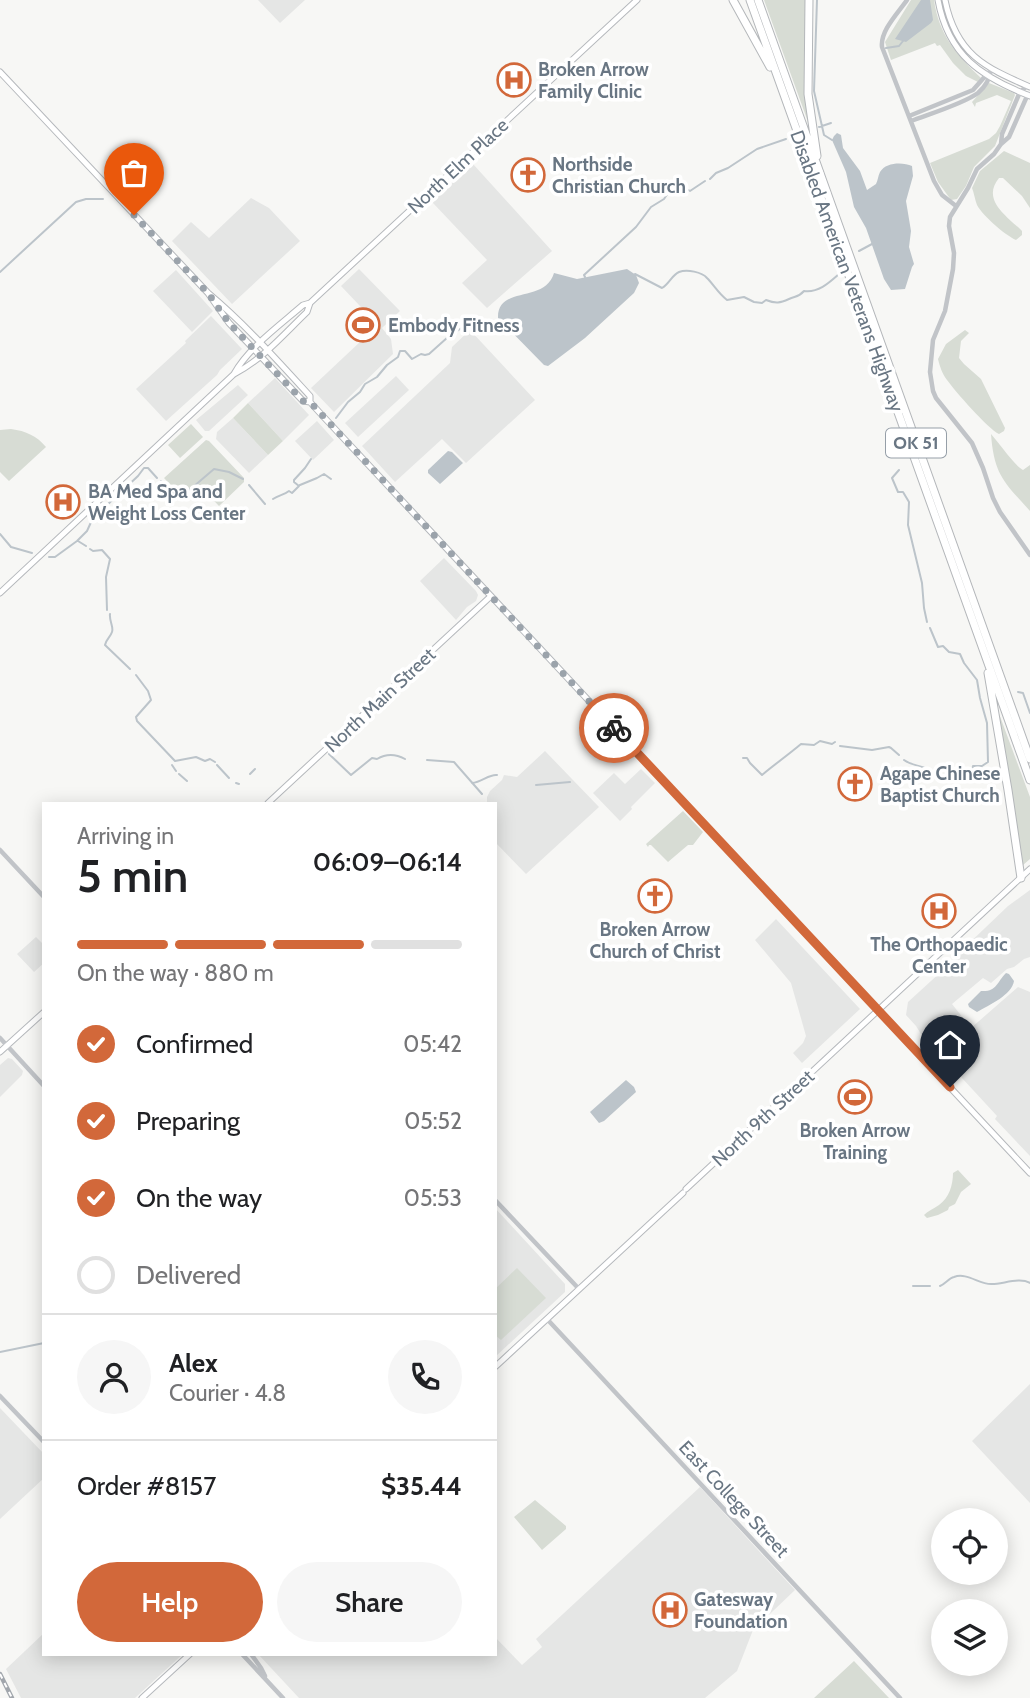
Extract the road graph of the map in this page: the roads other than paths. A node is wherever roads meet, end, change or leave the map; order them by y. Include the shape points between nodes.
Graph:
1 (637, 0) edge
2 (733, 0) edge
3 (750, 0) edge
4 (758, 0) edge
5 (809, 0) edge
6 (907, 0) edge
7 (938, 0) edge
8 (946, 0) edge
9 (991, 69) junction
10 (0, 72) edge
11 (987, 76) junction
12 (780, 85) junction
13 (1029, 87) edge
14 (1020, 92) junction
15 (1029, 95) edge
16 (910, 119) junction
17 (1001, 144) junction
18 (819, 172) junction
19 (956, 206) junction
20 (208, 293) junction
21 (310, 303) junction
22 (261, 343) junction
23 (254, 349) junction
24 (267, 350) junction
25 (260, 356) junction
26 (234, 374) junction
27 (310, 402) junction
28 (1030, 555) edge
29 (0, 593) edge
30 (491, 596) junction
31 (983, 648) junction
32 (1030, 760) edge
33 (1030, 779) edge
34 (269, 802) edge
35 (0, 850) edge
36 (1030, 869) edge
37 (1021, 878) junction
38 (42, 895) edge
39 (879, 1010) junction
40 (42, 1014) edge
41 (0, 1038) edge
42 (7, 1046) junction
43 (0, 1052) edge
44 (42, 1084) edge
45 (1030, 1173) edge
46 (497, 1202) edge
47 (579, 1289) junction
48 (547, 1319) junction
49 (497, 1365) edge
50 (0, 1395) edge
51 (42, 1440) edge
52 (188, 1656) edge
53 (244, 1656) edge
54 (252, 1656) edge
55 (266, 1680) junction
56 (142, 1698) edge
57 (282, 1698) edge
58 (900, 1698) edge

1 - 21 main road, North Elm Place
2 - 12 highway
3 - 12 highway, Disabled American Veterans Highway / OK 51
4 - 18 highway, Disabled American Veterans Highway / OK 51
5 - 18 highway via 808,94
6 - 16 street via 881,40
7 - 11 main road via 955,46
8 - 9 main road via 961,41
9 - 11 street
9 - 13 main road
10 - 20 main road
11 - 14 main road
11 - 16 street via 973,90
12 - 31 highway, Disabled American Veterans Highway / OK 51
13 - 14 street
13 - 15 street
14 - 15 main road
14 - 17 street
15 - 17 street
16 - 19 street via 937,188
17 - 19 street via 977,169
18 - 32 highway, Disabled American Veterans Highway / OK 51
19 - 28 street via 949,221 954,260 945,311 933,340 933,391 972,443 1000,512
20 - 22 main road
20 - 23 main road
21 - 22 main road, North Elm Place
21 - 24 main road, North Elm Place via 307,312
22 - 23 main road, North Elm Place
22 - 24 main road
23 - 25 main road
23 - 26 main road, North Elm Place
24 - 25 main road, North Elm Place
24 - 27 main road via 310,396
25 - 26 main road, North Elm Place
25 - 27 main road via 303,401
26 - 29 main road, North Elm Place
27 - 30 main road
30 - 34 main road, North Main Street
30 - 39 main road
31 - 33 highway, Disabled American Veterans Highway / OK 51
31 - 37 highway
35 - 38 street
36 - 37 main road, North 9th Street
37 - 39 main road, North 9th Street
39 - 45 main road
39 - 47 main road, North 9th Street
40 - 42 main road
41 - 42 street
42 - 43 main road
42 - 44 street
46 - 47 street
47 - 48 main road, North 9th Street
48 - 49 main road, North 9th Street
48 - 58 street, East College Street
50 - 51 street
52 - 56 main road
53 - 55 street
54 - 55 street
55 - 57 street

